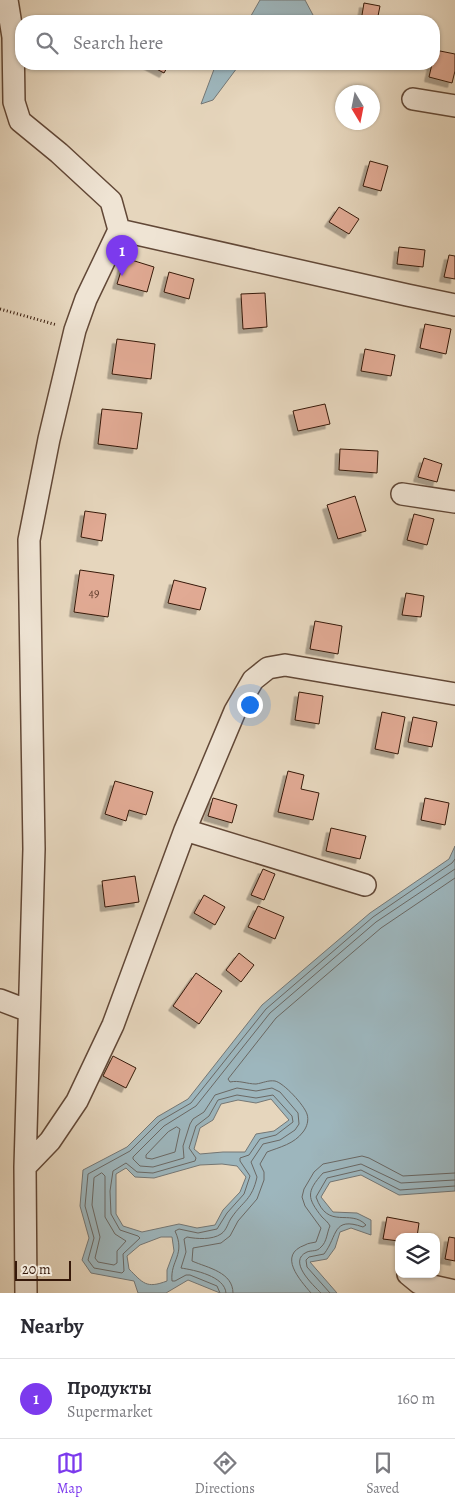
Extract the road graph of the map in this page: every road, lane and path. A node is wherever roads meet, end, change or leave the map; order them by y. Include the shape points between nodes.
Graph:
1 (7, 0) edge
2 (413, 99) dead end
3 (455, 106) edge
4 (119, 230) junction
5 (455, 304) edge
6 (0, 309) edge
7 (75, 330) junction
8 (402, 494) dead end
9 (455, 502) edge
10 (455, 694) edge
11 (185, 830) junction
12 (365, 885) dead end
13 (0, 1000) edge
14 (29, 1011) junction
15 (25, 1167) junction
16 (413, 1278) edge
17 (455, 1291) edge
18 (26, 1293) edge

1 - 4 street via 13,37 14,102 20,121 111,201
2 - 3 street
4 - 5 street
4 - 7 street
6 - 7 path
7 - 14 street via 29,540 34,849
8 - 9 street
10 - 11 street via 286,665 268,668 253,680 235,711
11 - 12 street
11 - 15 street via 114,1025 77,1101 50,1141
13 - 14 street
14 - 15 street
15 - 18 street
16 - 17 street via 419,1283

